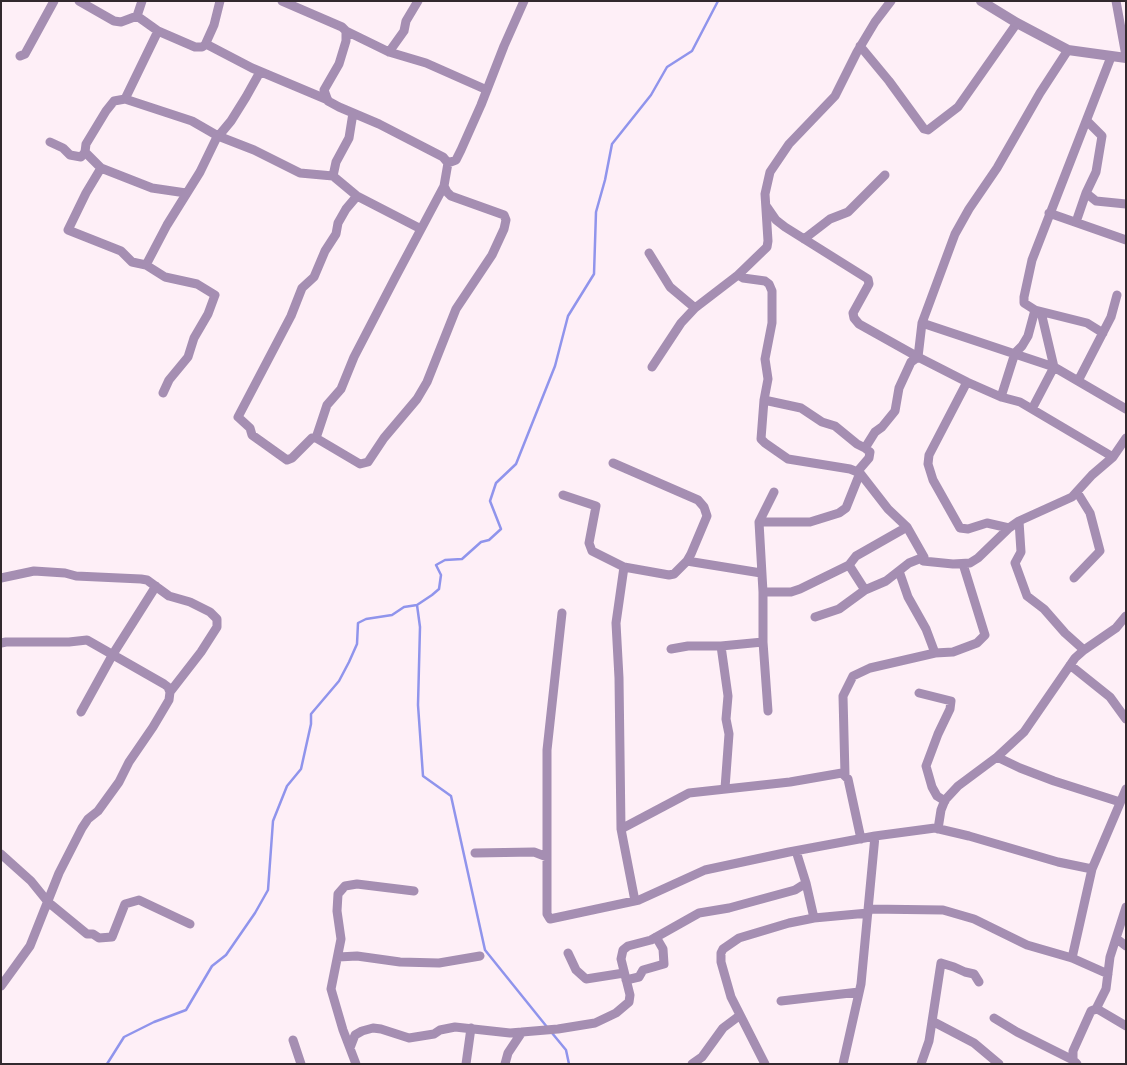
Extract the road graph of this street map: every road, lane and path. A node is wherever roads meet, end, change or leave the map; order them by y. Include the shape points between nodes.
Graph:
1 (54, 1) edge
2 (79, 1) edge
3 (142, 1) edge
4 (220, 1) edge
5 (282, 1) edge
6 (418, 1) edge
7 (524, 1) edge
8 (891, 1) edge
9 (981, 1) edge
10 (1116, 1) edge
11 (137, 16) junction
12 (1017, 23) junction
13 (158, 30) junction
14 (346, 31) junction
15 (206, 44) junction
16 (860, 46) junction
17 (1068, 50) junction
18 (390, 52) junction
19 (20, 56) dead end
20 (1111, 56) junction
21 (1126, 57) edge
22 (260, 72) junction
23 (487, 90) junction
24 (125, 99) junction
25 (328, 100) junction
26 (353, 113) junction
27 (1087, 121) junction
28 (218, 136) junction
29 (50, 142) dead end
30 (85, 152) junction
31 (448, 163) junction
32 (101, 168) junction
33 (885, 175) dead end
34 (333, 176) junction
35 (444, 186) junction
36 (1086, 192) junction
37 (186, 193) junction
38 (357, 196) junction
39 (1126, 204) edge
40 (767, 206) junction
41 (1049, 213) junction
42 (1076, 222) junction
43 (421, 229) junction
44 (804, 239) junction
45 (1126, 240) edge
46 (649, 253) dead end
47 (146, 265) junction
48 (738, 275) junction
49 (1117, 295) dead end
50 (695, 308) junction
51 (1038, 311) junction
52 (922, 324) junction
53 (1103, 333) junction
54 (1015, 353) junction
55 (918, 358) junction
56 (1054, 367) junction
57 (652, 368) dead end
58 (1078, 380) junction
59 (967, 382) junction
60 (163, 393) dead end
61 (1001, 397) junction
62 (764, 400) junction
63 (1032, 409) junction
64 (1126, 410) edge
65 (316, 438) junction
66 (1126, 438) edge
67 (865, 448) junction
68 (1113, 457) junction
69 (613, 463) dead end
70 (859, 473) junction
71 (774, 492) dead end
72 (1077, 492) junction
73 (563, 495) dead end
74 (1019, 521) junction
75 (759, 522) junction
76 (906, 527) junction
77 (1009, 528) junction
78 (924, 557) junction
79 (687, 561) junction
80 (963, 564) junction
81 (849, 565) junction
82 (624, 567) junction
83 (899, 571) junction
84 (761, 573) junction
85 (1, 578) edge
86 (1074, 578) dead end
87 (156, 586) junction
88 (866, 590) junction
89 (762, 592) junction
90 (562, 613) dead end
91 (1126, 616) edge
92 (816, 617) dead end
93 (1, 642) edge
94 (763, 642) junction
95 (721, 646) junction
96 (671, 649) dead end
97 (1084, 650) junction
98 (935, 653) junction
99 (113, 654) junction
100 (1070, 665) junction
101 (170, 692) junction
102 (919, 693) dead end
103 (768, 711) dead end
104 (81, 712) dead end
105 (1126, 719) edge
106 (997, 757) junction
107 (845, 775) junction
108 (725, 788) junction
109 (1126, 789) edge
110 (945, 801) junction
111 (1120, 802) junction
112 (621, 829) junction
113 (938, 829) junction
114 (875, 836) junction
115 (861, 839) junction
116 (796, 851) junction
117 (475, 853) dead end
118 (1, 854) edge
119 (547, 857) junction
120 (1092, 868) junction
121 (806, 883) junction
122 (414, 891) dead end
123 (635, 900) junction
124 (48, 902) junction
125 (1126, 907) edge
126 (869, 911) junction
127 (814, 918) junction
128 (190, 924) dead end
129 (656, 937) junction
130 (1117, 939) junction
131 (1126, 946) edge
132 (568, 953) dead end
133 (480, 956) dead end
134 (338, 958) junction
135 (1072, 958) junction
136 (1108, 974) junction
137 (625, 977) junction
138 (979, 982) dead end
139 (1, 986) edge
140 (859, 992) junction
141 (781, 1001) dead end
142 (1096, 1009) junction
143 (740, 1016) junction
144 (994, 1018) dead end
145 (932, 1021) junction
146 (1126, 1026) edge
147 (471, 1028) junction
148 (522, 1032) junction
149 (293, 1040) dead end
150 (350, 1048) junction
151 (1075, 1062) edge
152 (845, 1063) edge
153 (301, 1064) edge
154 (356, 1064) edge
155 (466, 1064) edge
156 (505, 1064) edge
157 (692, 1064) edge
158 (765, 1064) edge
159 (922, 1064) edge
160 (999, 1064) edge

1 - 19 street via 25,54
2 - 11 street via 114,20 127,21
3 - 11 street
4 - 15 street
5 - 14 street
6 - 18 street
7 - 23 street
8 - 16 street
9 - 12 street
10 - 21 street
11 - 13 street
12 - 16 street via 958,108 928,130
12 - 17 street
13 - 15 street via 196,47
13 - 24 street
14 - 18 street
14 - 25 street via 339,64 324,90
15 - 22 street
16 - 40 street via 834,96 789,144 770,172 765,194
17 - 20 street
17 - 52 street via 955,234
18 - 23 street via 426,63
20 - 21 street
20 - 27 street
22 - 25 street
22 - 28 street
23 - 31 street via 456,160
24 - 28 street via 192,121
24 - 30 street via 114,101 86,144
25 - 26 street
26 - 31 street via 443,156
26 - 34 street via 349,138 336,162
27 - 36 street via 1102,136 1096,172
27 - 41 street
28 - 34 street via 300,173
28 - 37 street
29 - 30 street via 64,148 70,155 81,157
30 - 32 street
31 - 35 street
32 - 37 street via 152,188
32 - 47 street via 68,230 120,252 132,262
33 - 44 street via 848,212 830,219
34 - 38 street
35 - 43 street
35 - 65 street via 451,196 506,217 492,255 456,309 417,399 368,462 360,464
36 - 39 street via 1096,201
36 - 42 street
37 - 47 street
38 - 43 street
38 - 65 street via 338,223 336,234 314,277 302,288 275,349 238,417 250,428 252,436 287,460
40 - 44 street via 776,220
40 - 48 street via 766,247
41 - 42 street
41 - 51 street via 1032,260 1024,297 1024,303
42 - 45 street
43 - 65 street via 341,388 327,405
44 - 55 street via 868,279 869,284 853,313 859,324
46 - 50 street via 670,287
47 - 60 street via 165,277 197,284 215,294 188,357
48 - 50 street
48 - 62 street via 765,281 772,292
49 - 53 street
50 - 57 street via 680,322
51 - 53 street via 1088,323
51 - 54 street via 1028,336
51 - 56 street
52 - 54 street
52 - 55 street
53 - 58 street
54 - 56 street
54 - 61 street
55 - 59 street
55 - 67 street via 911,362 899,388 895,411 874,432
56 - 58 street
56 - 63 street
58 - 64 street
59 - 61 street
59 - 77 street via 929,455 932,480 960,528 987,523
61 - 63 street
62 - 67 street via 801,408 822,422 835,426
62 - 70 street via 761,439 765,443 788,459
63 - 68 street
66 - 68 street
67 - 70 street via 870,452 869,458
68 - 72 street
69 - 79 street via 698,500 704,507 705,523
70 - 75 street via 846,508 839,513 810,522
70 - 76 street
71 - 75 street
72 - 74 street
72 - 86 street via 1090,513 1100,551
73 - 82 street via 596,506 590,549
74 - 77 street
74 - 97 street via 1021,549 1015,564 1027,596
75 - 84 street
76 - 78 street
76 - 81 street via 856,556
77 - 80 street via 978,558
78 - 80 street via 923,561
78 - 83 street
79 - 82 street via 672,575
79 - 84 street
80 - 98 street via 985,634 977,643 953,652
81 - 88 street
81 - 89 street via 791,592
82 - 112 street via 616,623
83 - 88 street
83 - 98 street
84 - 89 street
85 - 87 street via 34,571 141,579
87 - 99 street
87 - 101 street via 169,596 210,612 217,623 201,652
88 - 92 street via 838,609
89 - 94 street
90 - 119 street via 547,750
91 - 97 street via 1111,632
93 - 99 street via 84,640
94 - 95 street
94 - 103 street
95 - 96 street
95 - 108 street via 728,696
97 - 100 street
98 - 107 street via 870,668 853,676 843,696
99 - 101 street via 164,684
99 - 104 street
100 - 105 street via 1105,692
100 - 106 street via 1031,724
101 - 124 street via 169,700 119,782 82,828
102 - 110 street via 951,701 926,766 932,787
106 - 110 street via 958,786
106 - 111 street via 1054,781
107 - 108 street via 839,773 790,782
107 - 115 street
108 - 112 street via 689,793
109 - 111 street
110 - 113 street
111 - 120 street
112 - 123 street
113 - 114 street
113 - 120 street via 1058,862
114 - 115 street
114 - 126 street
115 - 116 street
116 - 121 street
116 - 123 street via 706,870
117 - 119 street via 534,852
118 - 124 street via 31,881
119 - 123 street via 547,914 550,919
120 - 135 street
121 - 127 street
121 - 129 street via 795,890 699,913
122 - 134 street via 357,884 341,889 336,905 341,939
124 - 128 street via 84,932 99,938 112,937 125,904 139,900
124 - 139 street via 27,952
125 - 130 street
126 - 127 street
126 - 135 street via 943,910 974,919 1027,945
126 - 140 street
127 - 143 street via 739,938 723,950 721,962 730,998
129 - 137 street via 624,950 621,960
129 - 137 street via 663,949 664,964 643,970 639,977
130 - 131 street
130 - 136 street
132 - 137 street via 576,970 586,979
133 - 134 street via 439,963 357,956
134 - 150 street via 332,995
135 - 136 street
136 - 142 street via 1106,989
137 - 148 street via 629,1002 607,1018
138 - 145 street via 974,974 941,963
140 - 141 street
140 - 152 street
142 - 146 street
142 - 151 street via 1091,1011 1073,1051
143 - 157 street via 723,1028 702,1057
143 - 158 street
144 - 151 street
145 - 159 street
145 - 160 street via 974,1043
147 - 148 street
147 - 150 street via 450,1028 409,1038 373,1028 355,1035
147 - 155 street
148 - 156 street via 508,1053
149 - 153 street
150 - 154 street

